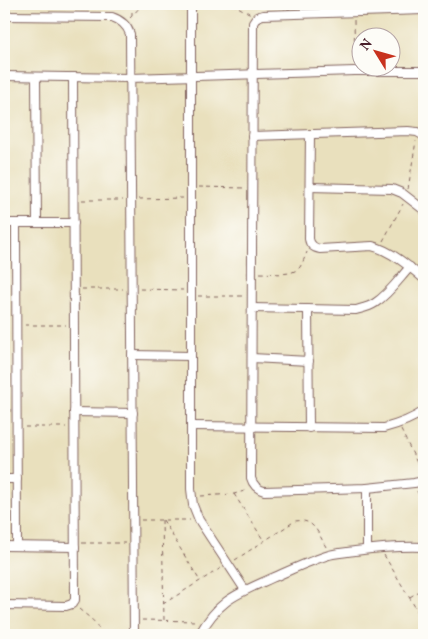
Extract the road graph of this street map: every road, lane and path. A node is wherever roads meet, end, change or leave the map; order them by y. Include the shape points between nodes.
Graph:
1 (132, 4) edge
2 (144, 4) edge
3 (191, 4) edge
4 (232, 4) edge
5 (424, 10) edge
6 (354, 12) junction
7 (132, 15) junction
8 (4, 16) edge
9 (257, 17) junction
10 (124, 24) junction
11 (354, 28) edge
12 (350, 71) edge
13 (400, 71) edge
14 (424, 71) edge
15 (252, 74) junction
16 (4, 76) edge
17 (191, 76) junction
18 (36, 77) junction
19 (73, 77) junction
20 (130, 78) junction
21 (310, 134) junction
22 (252, 136) junction
23 (424, 136) edge
24 (191, 186) junction
25 (310, 187) junction
26 (252, 188) junction
27 (424, 210) edge
28 (4, 222) edge
29 (16, 223) junction
30 (37, 223) junction
31 (74, 223) junction
32 (311, 244) junction
33 (410, 267) junction
34 (252, 273) junction
35 (424, 279) edge
36 (191, 295) junction
37 (252, 297) junction
38 (252, 308) junction
39 (308, 309) junction
40 (16, 324) junction
41 (74, 325) junction
42 (132, 355) junction
43 (191, 356) junction
44 (252, 358) junction
45 (309, 361) junction
46 (424, 410) edge
47 (74, 412) junction
48 (132, 412) junction
49 (398, 425) junction
50 (191, 426) junction
51 (17, 427) junction
52 (74, 427) junction
53 (252, 427) junction
54 (310, 428) junction
55 (4, 479) edge
56 (17, 479) junction
57 (424, 479) edge
58 (414, 483) junction
59 (256, 487) junction
60 (367, 488) junction
61 (234, 494) junction
62 (192, 496) junction
63 (424, 505) edge
64 (133, 520) junction
65 (162, 520) junction
66 (199, 520) junction
67 (264, 541) junction
68 (133, 543) junction
69 (75, 545) junction
70 (4, 546) edge
71 (17, 546) junction
72 (424, 547) edge
73 (379, 548) junction
74 (367, 549) junction
75 (330, 555) junction
76 (228, 564) junction
77 (200, 581) junction
78 (424, 588) edge
79 (246, 590) junction
80 (410, 598) junction
81 (72, 604) junction
82 (163, 604) junction
83 (4, 605) edge
84 (134, 620) junction
85 (164, 620) junction
86 (207, 621) junction
87 (424, 622) edge
88 (100, 635) edge
89 (134, 635) edge
90 (199, 635) edge

1 - 7 path
2 - 7 path
3 - 17 street
4 - 9 path
5 - 6 street
6 - 9 street
6 - 11 path
7 - 10 path
8 - 10 street via 112,17
9 - 15 street via 253,26
10 - 20 street via 130,34
12 - 15 street
13 - 14 street
15 - 17 street
15 - 22 street
16 - 18 street
17 - 20 street
17 - 24 street
18 - 19 street
18 - 30 street
19 - 20 street
19 - 31 street
20 - 42 street
21 - 22 street
21 - 23 street via 408,131
21 - 25 street
22 - 26 street
24 - 26 path
24 - 36 street
25 - 27 street via 392,188
25 - 32 street
26 - 34 street
28 - 29 street
29 - 30 street
29 - 40 street
30 - 31 street
31 - 41 street
32 - 33 street via 317,249 372,246
32 - 34 path via 296,271
33 - 35 street
33 - 39 street via 384,296 367,307 356,310
34 - 37 street
36 - 37 path
36 - 43 street
37 - 38 street
38 - 39 street
38 - 44 street
39 - 45 street
40 - 41 path
40 - 51 street
41 - 47 street
42 - 43 street
42 - 48 street
43 - 50 street
44 - 45 street
44 - 53 street
45 - 54 street
46 - 49 street
47 - 48 street
47 - 52 street
48 - 64 street
49 - 54 street
49 - 57 path
50 - 53 street
50 - 62 street
51 - 52 path
51 - 56 street
52 - 69 street
53 - 54 street
53 - 59 street via 251,478
55 - 56 street
56 - 71 street
57 - 58 street
58 - 60 street
58 - 63 path
59 - 60 street via 264,491
59 - 61 path
60 - 74 street
61 - 62 path
61 - 67 path
62 - 66 street
64 - 65 path
64 - 68 street
65 - 66 path
65 - 77 path
65 - 82 path
66 - 76 street
67 - 75 path via 302,520 315,527
67 - 76 path
68 - 69 path
68 - 84 street
69 - 71 street
69 - 81 street via 75,600
70 - 71 street
72 - 73 street
73 - 74 street
73 - 80 path
74 - 75 street
75 - 79 street
76 - 77 path
76 - 79 street
77 - 82 path
78 - 80 path
79 - 86 street via 218,608
80 - 87 path
81 - 83 street
81 - 88 path via 97,624
82 - 85 path
84 - 85 path
84 - 89 street
85 - 86 path
86 - 90 street

